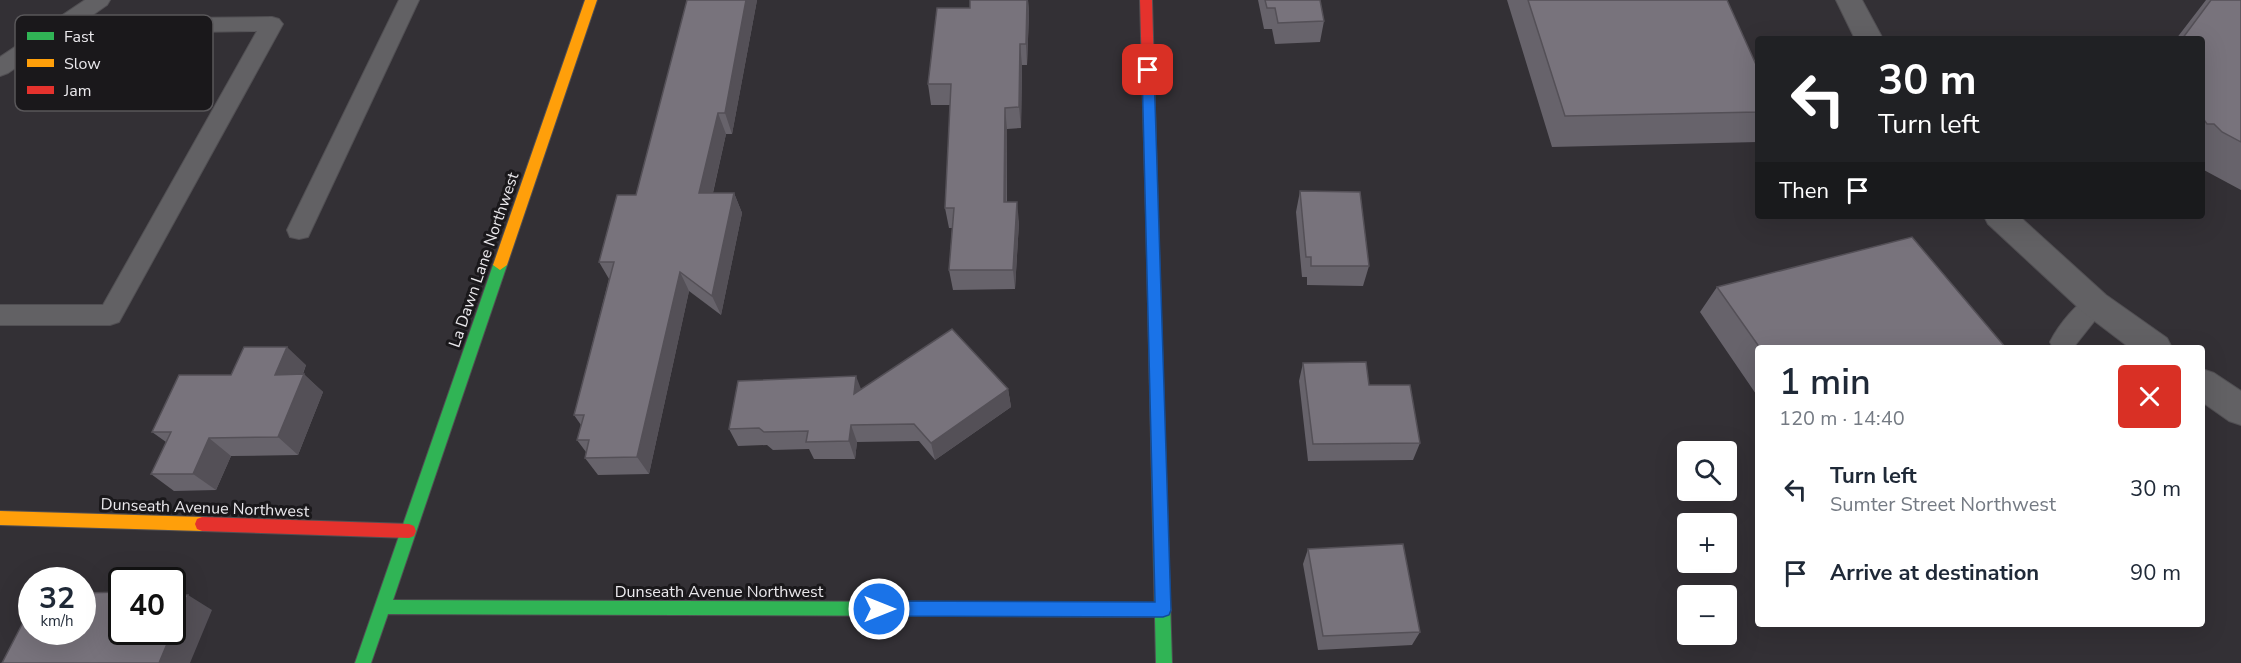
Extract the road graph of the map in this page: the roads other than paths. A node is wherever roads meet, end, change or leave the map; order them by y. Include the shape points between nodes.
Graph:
1 (100, 0) edge
2 (409, 0) edge
3 (591, 0) edge
4 (1146, 0) edge
5 (1849, 0) edge
6 (77, 15) edge
7 (213, 25) edge
8 (1867, 36) edge
9 (15, 58) edge
10 (0, 68) edge
11 (2002, 219) edge
12 (298, 230) dead end
13 (2094, 304) junction
14 (0, 315) edge
15 (2063, 342) dead end
16 (2151, 345) edge
17 (2205, 385) edge
18 (2241, 410) edge
19 (0, 518) edge
20 (409, 531) junction
21 (383, 607) junction
22 (1163, 610) junction
23 (363, 663) edge
24 (1164, 663) edge

1 - 6 lane
2 - 12 lane
3 - 20 street, La Dawn Lane Northwest
4 - 22 street
5 - 8 street
7 - 14 lane via 272,24 110,315
9 - 10 lane
11 - 13 street
13 - 15 lane
13 - 16 street
17 - 18 street
19 - 20 street, Dunseath Avenue Northwest
20 - 21 street, La Dawn Lane Northwest
21 - 22 street, Dunseath Avenue Northwest
21 - 23 street
22 - 24 street

